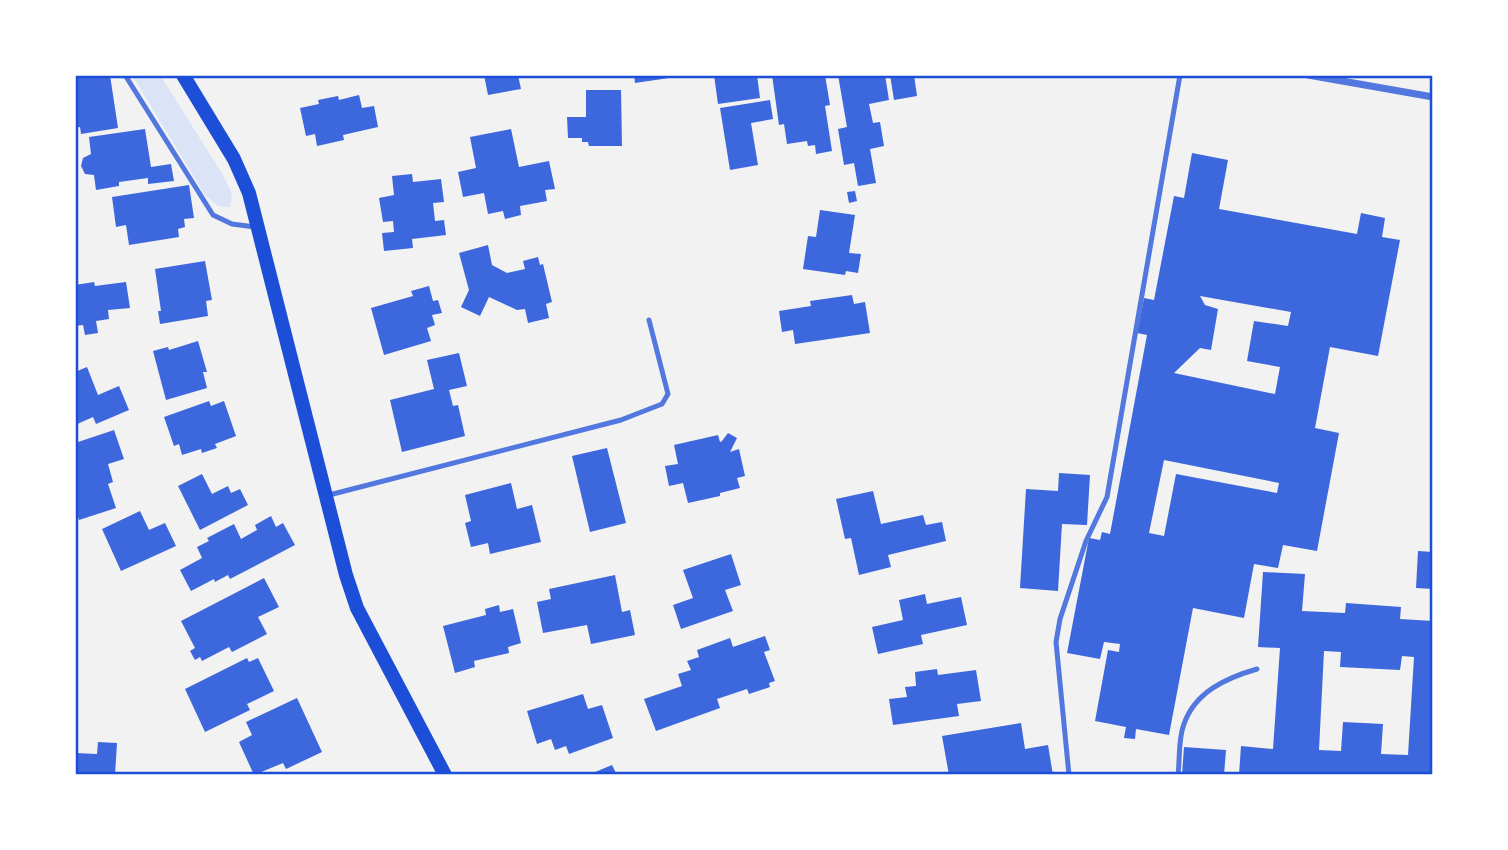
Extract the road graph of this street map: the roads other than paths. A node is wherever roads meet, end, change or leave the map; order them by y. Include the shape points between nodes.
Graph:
1 (125, 75) edge
2 (183, 75) edge
3 (1180, 75) edge
4 (1308, 75) edge
5 (1433, 97) edge
6 (258, 227) junction
7 (649, 320) dead end
8 (326, 495) junction
9 (1257, 669) dead end
10 (445, 775) edge
11 (1069, 775) edge
12 (1178, 775) edge

1 - 6 lane via 213,215 232,224
2 - 6 main road via 238,166
3 - 11 lane via 1107,497 1086,541 1056,642
4 - 5 street
6 - 8 main road
7 - 8 lane via 668,394 662,404 621,419
8 - 10 main road via 357,608
9 - 12 lane via 1227,678 1194,705 1182,726

